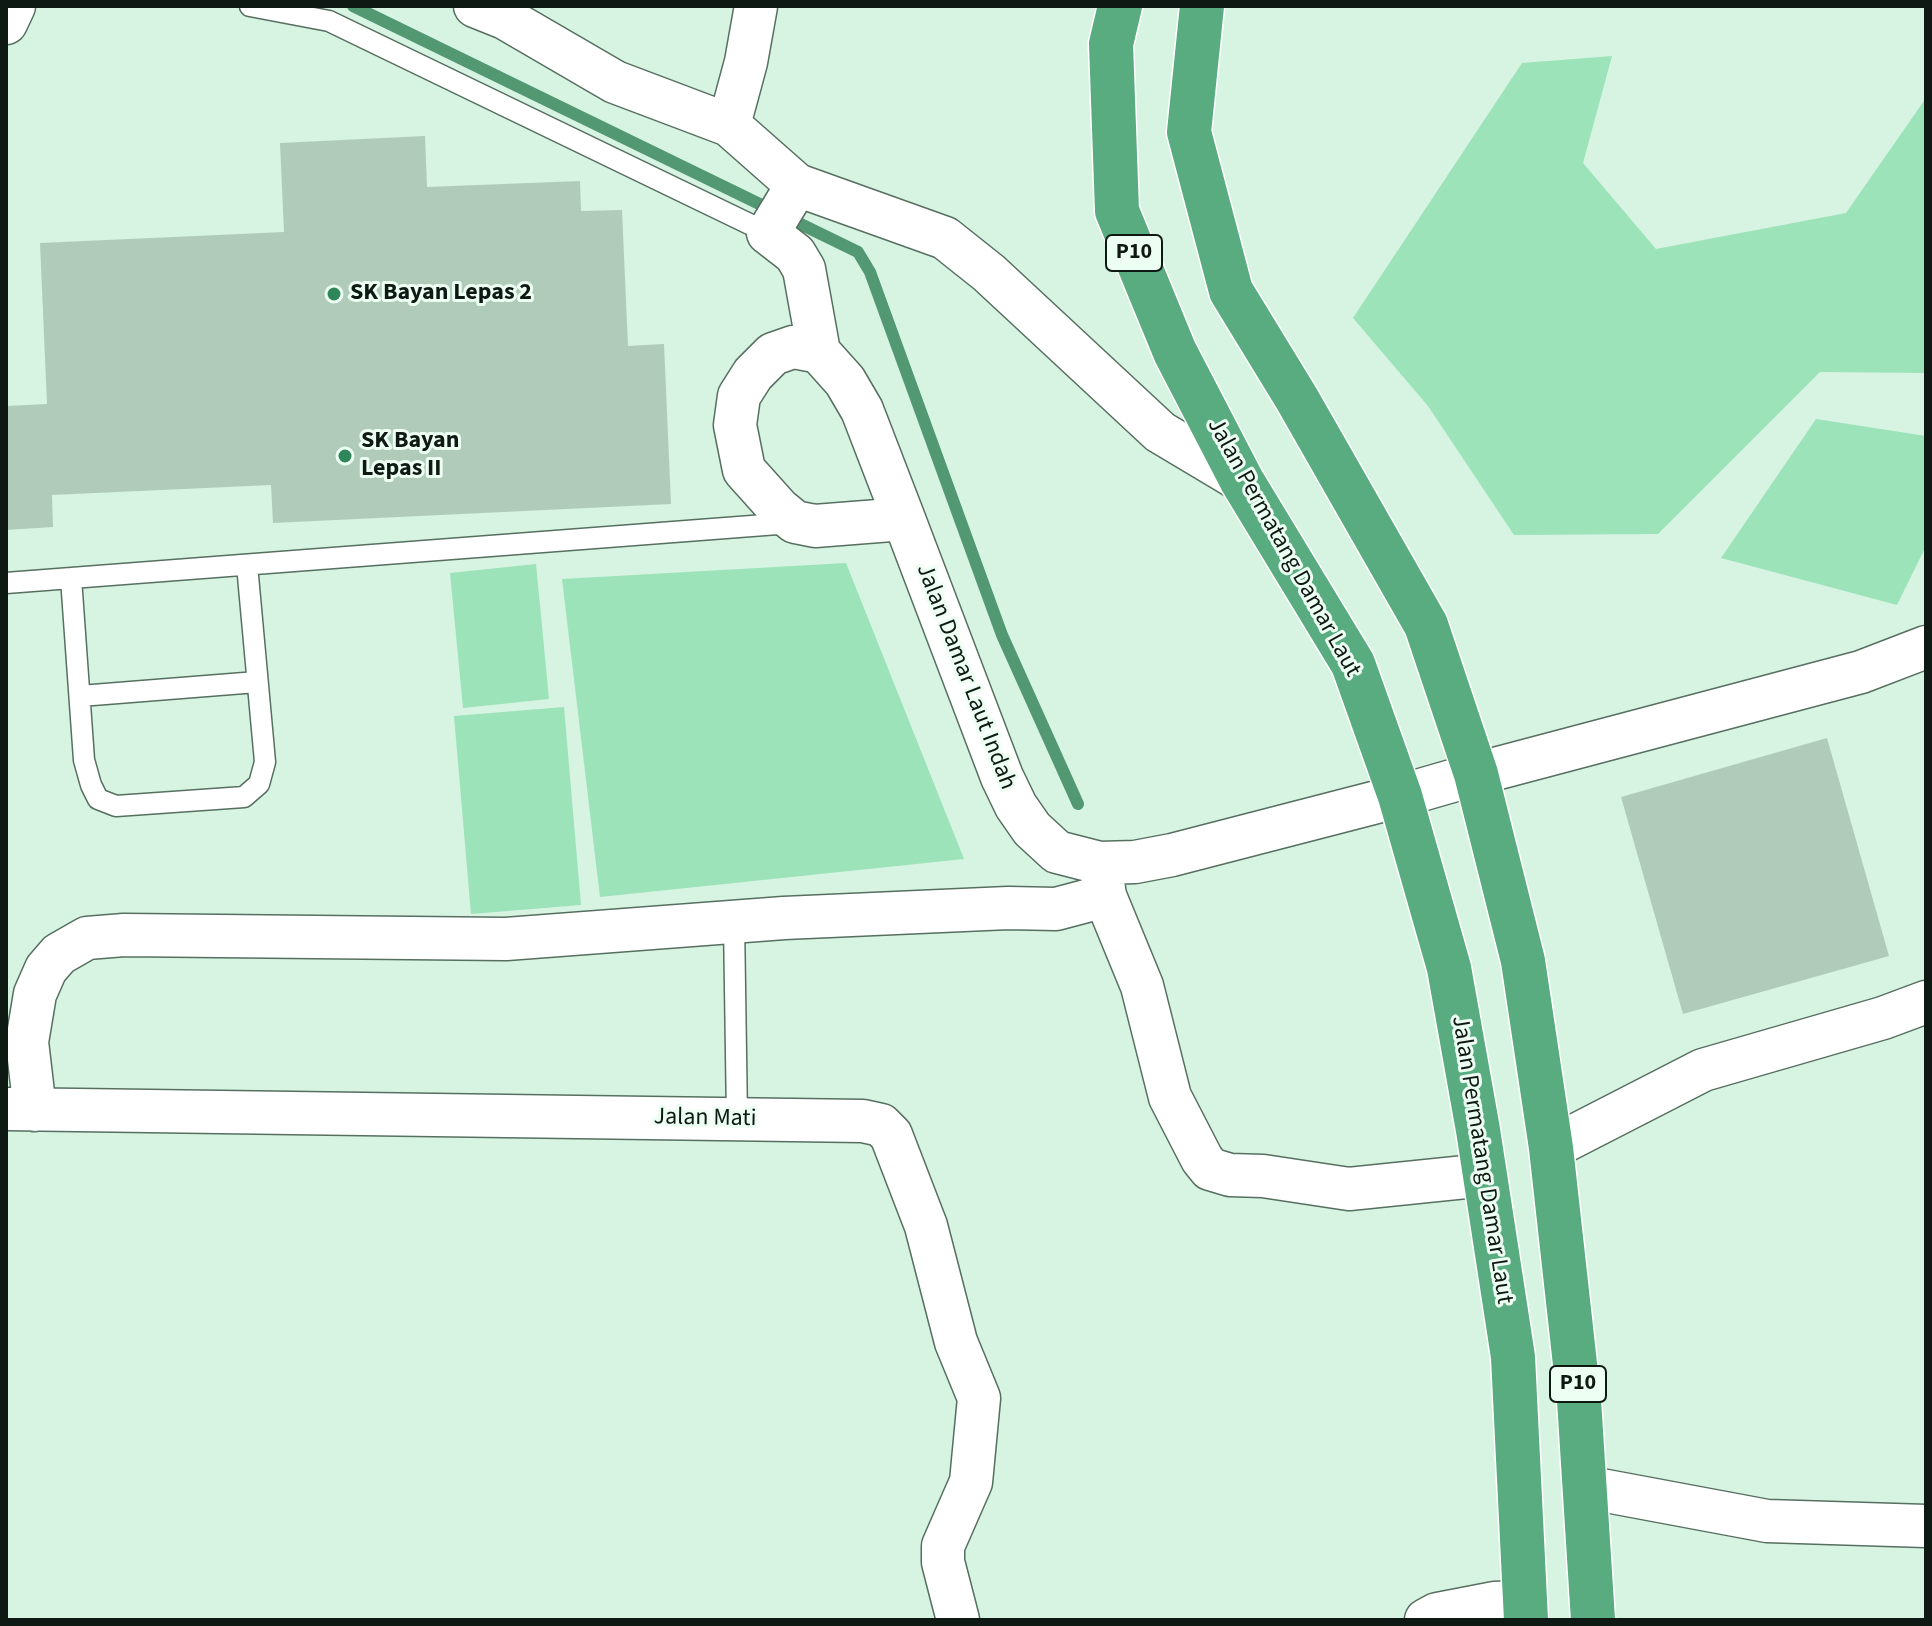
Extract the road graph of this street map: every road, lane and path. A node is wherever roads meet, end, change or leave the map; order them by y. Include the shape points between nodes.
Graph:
1 (14, 6) edge
2 (250, 6) edge
3 (756, 6) edge
4 (1120, 6) edge
5 (1202, 6) edge
6 (495, 10) edge
7 (6, 23) edge
8 (729, 125) junction
9 (782, 210) junction
10 (819, 352) junction
11 (1242, 481) junction
12 (904, 519) junction
13 (795, 522) junction
14 (247, 565) junction
15 (71, 578) junction
16 (6, 583) edge
17 (1926, 647) edge
18 (257, 682) junction
19 (80, 696) junction
20 (1476, 774) junction
21 (1400, 796) junction
22 (1103, 879) junction
23 (734, 922) junction
24 (1926, 1002) edge
25 (21, 1109) edge
26 (737, 1119) junction
27 (1551, 1148) junction
28 (1485, 1175) junction
29 (1585, 1487) junction
30 (1926, 1526) edge
31 (1525, 1611) edge
32 (958, 1620) edge
33 (1426, 1620) edge
34 (1593, 1620) edge

1 - 7 street
2 - 9 lane via 329,21
3 - 8 street
4 - 11 highway, Jalan Permatang Damar Laut / P10 via 1111,44 1117,211 1175,352
5 - 20 highway, P10 via 1189,132 1231,291 1426,625
6 - 8 street via 615,82
8 - 9 street
9 - 10 street via 804,269
9 - 11 street via 945,238 1160,432
10 - 12 street, Jalan Damar Laut Indah via 862,410
10 - 13 street via 793,347 773,354 739,396 735,425 744,470
11 - 21 highway, Jalan Permatang Damar Laut / P10 via 1353,664
12 - 13 street via 815,526
12 - 22 street, Jalan Damar Laut Indah via 1016,806 1057,852
13 - 14 lane
14 - 15 lane
14 - 18 lane
15 - 16 lane
15 - 19 lane
17 - 20 street, Jalan Damar Laut Indah via 1861,672
18 - 19 lane
18 - 19 lane via 265,762 259,784 244,797 116,806 98,799 84,760
20 - 21 street, Jalan Damar Laut Indah
20 - 27 highway, P10 via 1523,961
21 - 22 street, Jalan Damar Laut Indah via 1135,862
21 - 28 highway, Jalan Permatang Damar Laut / P10 via 1449,968
22 - 23 street via 1056,909
22 - 28 street via 1142,986 1170,1097 1210,1169 1349,1189
23 - 25 street via 506,939 87,938 59,954 35,994
23 - 26 lane
24 - 27 street via 1703,1070
25 - 26 street, Jalan Mati
26 - 32 street, Jalan Mati via 863,1121 881,1125 891,1135 926,1226 956,1342 979,1398 971,1482 943,1546
27 - 29 highway, P10
28 - 31 highway, Jalan Permatang Damar Laut / P10 via 1513,1357
29 - 30 street via 1767,1521
29 - 34 highway, P10
31 - 33 street via 1494,1603

